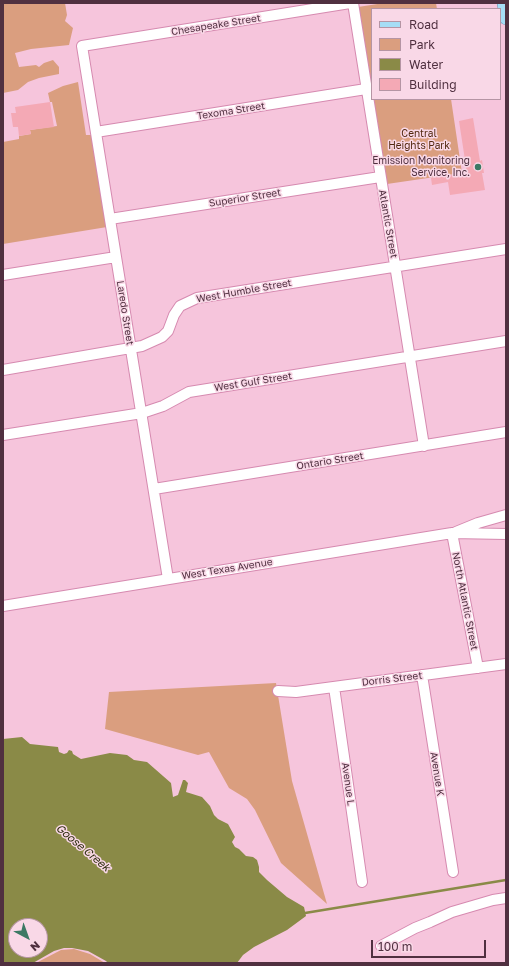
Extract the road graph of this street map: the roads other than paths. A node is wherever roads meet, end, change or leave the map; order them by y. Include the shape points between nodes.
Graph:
1 (351, 3) edge
2 (504, 3) edge
3 (506, 18) edge
4 (82, 46) joint
5 (366, 89) junction
6 (96, 132) junction
7 (380, 177) junction
8 (110, 219) junction
9 (506, 248) edge
10 (116, 257) junction
11 (395, 266) junction
12 (3, 275) edge
13 (506, 340) edge
14 (131, 349) junction
15 (409, 356) junction
16 (3, 370) edge
17 (142, 413) junction
18 (506, 432) edge
19 (3, 435) edge
20 (424, 446) junction
21 (154, 489) junction
22 (506, 515) edge
23 (452, 533) junction
24 (506, 534) edge
25 (168, 579) junction
26 (3, 606) edge
27 (506, 664) edge
28 (478, 668) junction
29 (422, 675) junction
30 (334, 687) junction
31 (278, 691) dead end
32 (453, 872) dead end
33 (362, 882) dead end
34 (506, 898) edge
35 (381, 946) dead end

1 - 4 street, Chesapeake Street
1 - 5 street, Atlantic Street
2 - 3 main road
4 - 6 street, Laredo Street
5 - 6 street, Texoma Street
5 - 7 street, Atlantic Street
6 - 8 street, Laredo Street
7 - 8 street, Superior Street
7 - 11 street, Atlantic Street
8 - 10 street, Laredo Street
9 - 11 street, West Humble Street
10 - 12 street
10 - 14 street, Laredo Street
11 - 14 street, West Humble Street via 196,298 180,306 168,331 162,337
11 - 15 street, Atlantic Street
13 - 15 street, West Gulf Street
14 - 16 street, West Humble Street
14 - 17 street, Laredo Street
15 - 17 street, West Gulf Street via 189,392 163,406
15 - 20 street, Atlantic Street
17 - 19 street, West Gulf Street
17 - 21 street, Laredo Street
18 - 20 street, Ontario Street
20 - 21 street, Ontario Street
21 - 25 street, Laredo Street
22 - 23 street, West Texas Avenue
23 - 24 street, West Texas Avenue
23 - 25 street, West Texas Avenue
23 - 28 street, North Atlantic Street
25 - 26 street, West Texas Avenue
27 - 28 street, Dorris Street
28 - 29 street, Dorris Street
29 - 30 street, Dorris Street
29 - 32 street, Avenue K
30 - 31 street, Dorris Street via 296,692
30 - 33 street, Avenue L
34 - 35 street via 452,912

